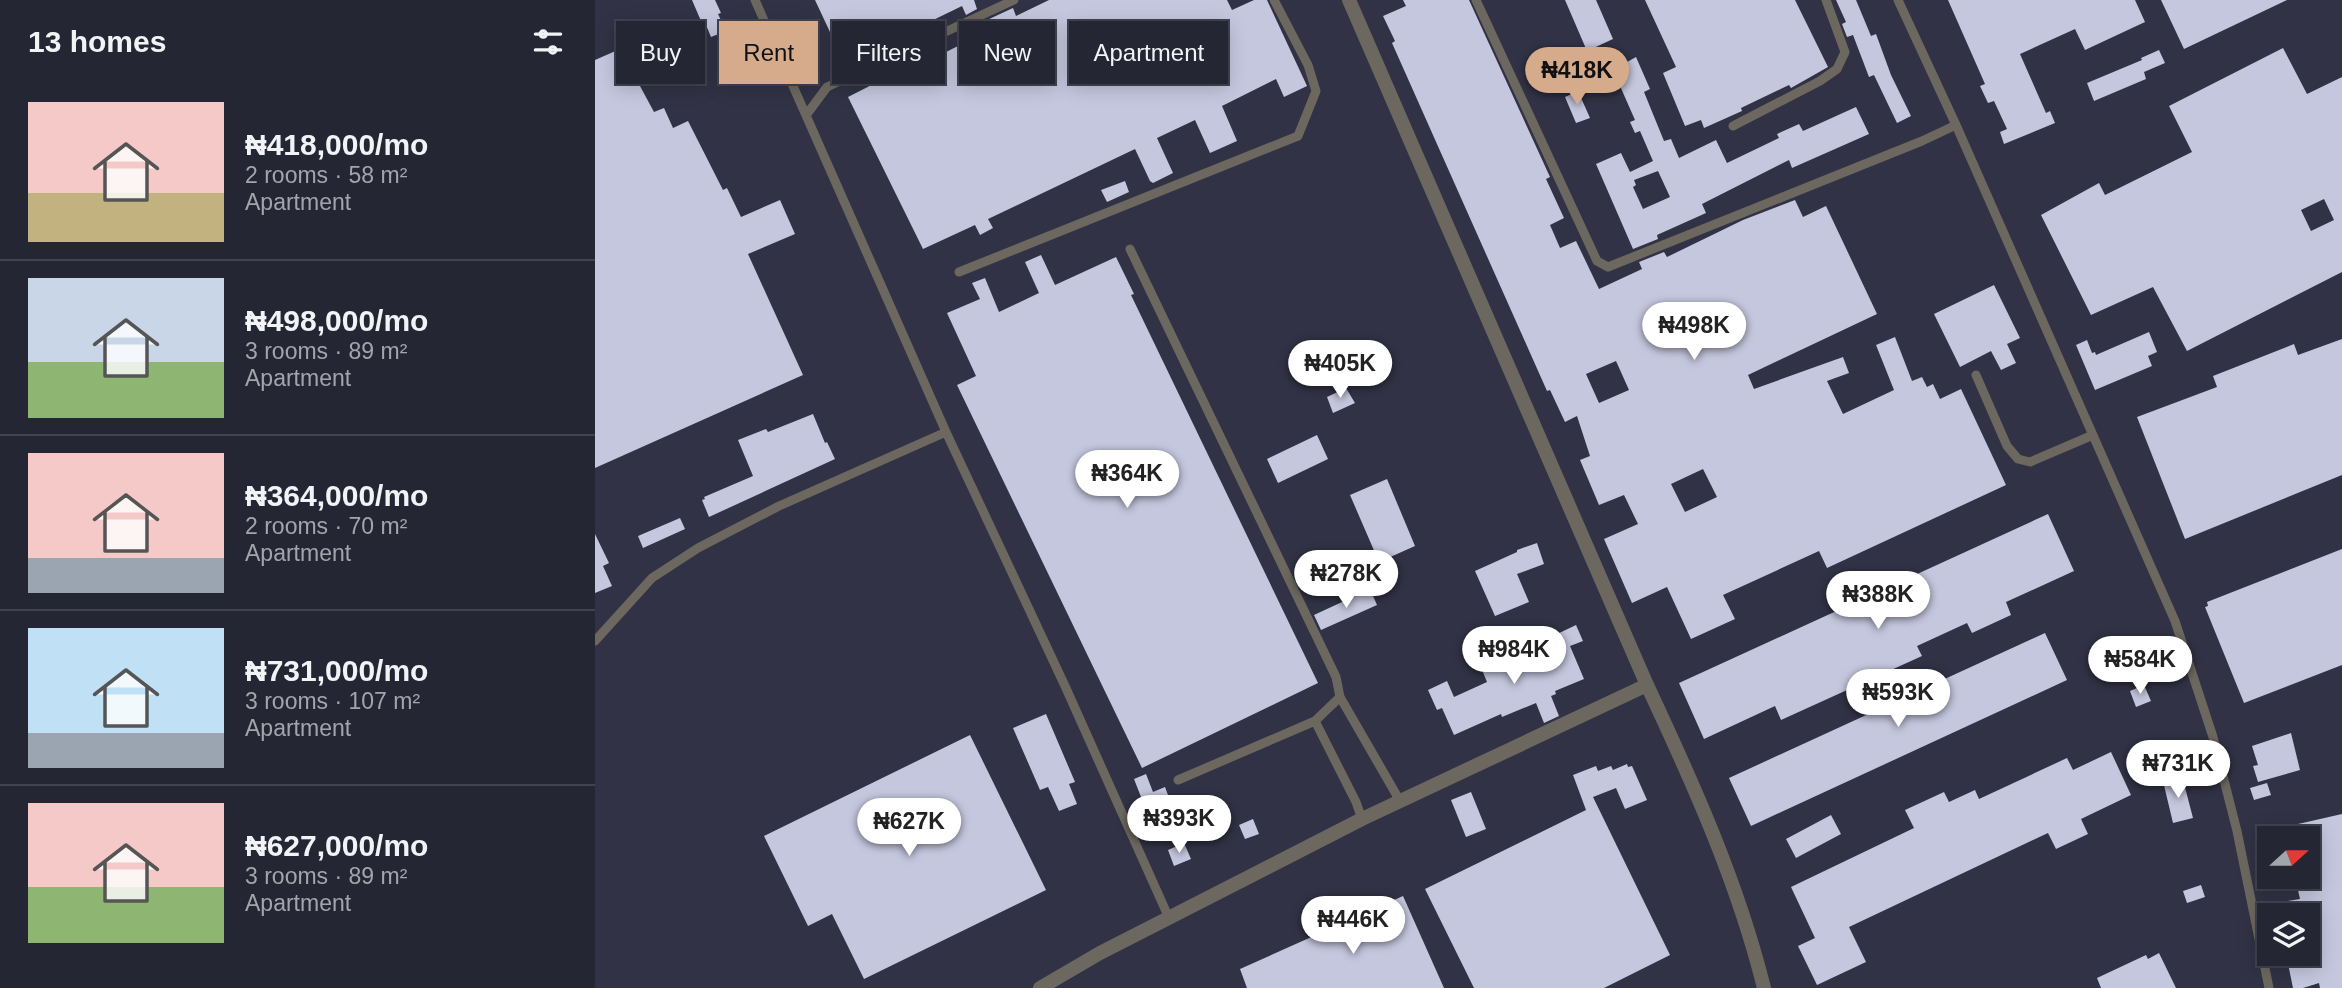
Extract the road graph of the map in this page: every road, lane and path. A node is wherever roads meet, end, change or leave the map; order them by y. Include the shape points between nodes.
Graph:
1 (756, 0) edge
2 (1014, 0) edge
3 (1274, 0) edge
4 (1349, 0) edge
5 (1476, 0) edge
6 (1826, 0) edge
7 (1898, 1) edge
8 (807, 114) junction
9 (1956, 125) junction
10 (1733, 126) dead end
11 (1130, 249) dead end
12 (959, 272) dead end
13 (1976, 375) dead end
14 (946, 432) junction
15 (2092, 435) junction
16 (595, 641) edge
17 (1647, 685) junction
18 (1340, 697) junction
19 (1315, 721) junction
20 (1178, 780) dead end
21 (1400, 801) junction
22 (1362, 819) junction
23 (1169, 918) junction
24 (1040, 988) edge
25 (1764, 988) edge
26 (2269, 988) edge

1 - 8 lane
2 - 8 lane via 827,87
3 - 12 lane via 1308,65 1315,91 1298,136
4 - 17 street
5 - 9 lane via 1597,261 1608,267
6 - 10 lane via 1845,52 1837,69
7 - 9 lane
8 - 14 lane
9 - 15 lane
11 - 18 lane via 1336,677
13 - 15 lane via 2007,446 2018,459 2030,462
14 - 16 lane via 779,506 698,548 652,578
14 - 23 lane
15 - 26 lane via 2175,621 2213,737
17 - 21 street
17 - 25 street via 1693,783 1753,941
18 - 19 lane
18 - 21 lane
19 - 20 lane
19 - 22 lane
21 - 22 street
22 - 23 street
23 - 24 street

